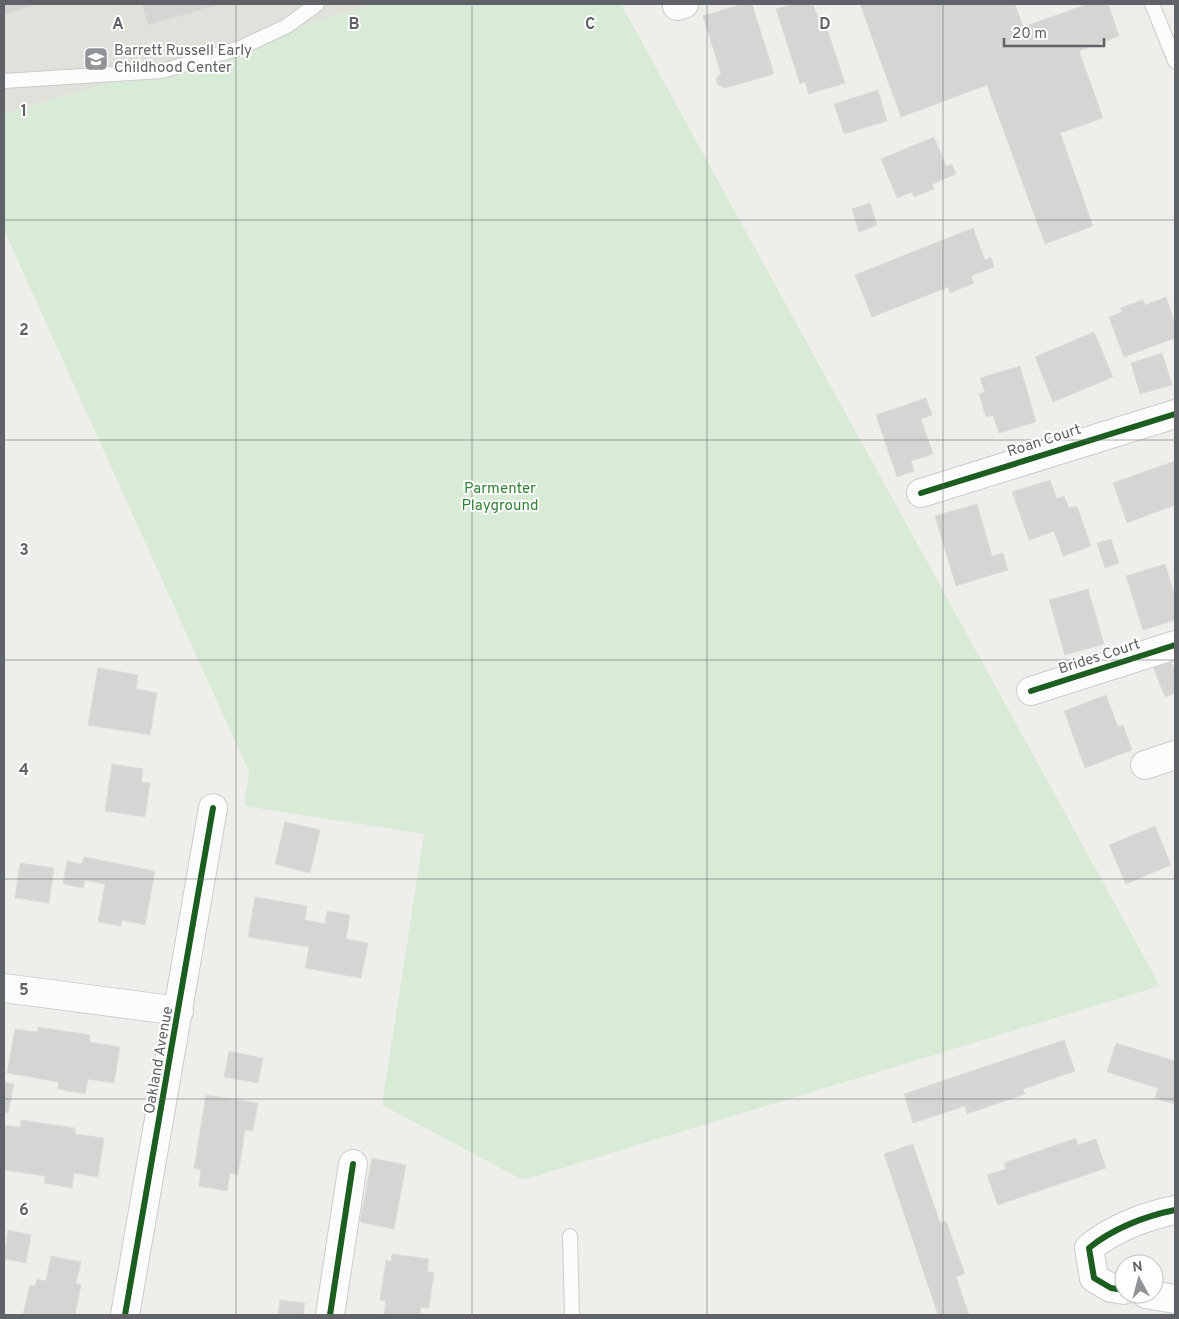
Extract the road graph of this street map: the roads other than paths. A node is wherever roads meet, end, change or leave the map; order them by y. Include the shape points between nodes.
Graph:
1 (317, 4) edge
2 (1152, 4) edge
3 (1175, 61) edge
4 (4, 81) edge
5 (1175, 414) edge
6 (921, 492) dead end
7 (1175, 645) edge
8 (1031, 691) dead end
9 (1175, 755) edge
10 (1145, 765) dead end
11 (212, 808) dead end
12 (4, 988) edge
13 (179, 1011) junction
14 (353, 1164) dead end
15 (1175, 1210) edge
16 (570, 1236) dead end
17 (1114, 1288) edge
18 (126, 1315) edge
19 (330, 1315) edge
20 (572, 1315) edge

1 - 4 lane via 287,26 240,48 162,71
2 - 3 lane
5 - 6 street, Roan Court
7 - 8 street, Brides Court
9 - 10 street
11 - 13 street, Oakland Avenue
12 - 13 street
13 - 18 street, Oakland Avenue
14 - 19 street
15 - 17 street via 1158,1213 1103,1236 1089,1248 1094,1278
16 - 20 lane

